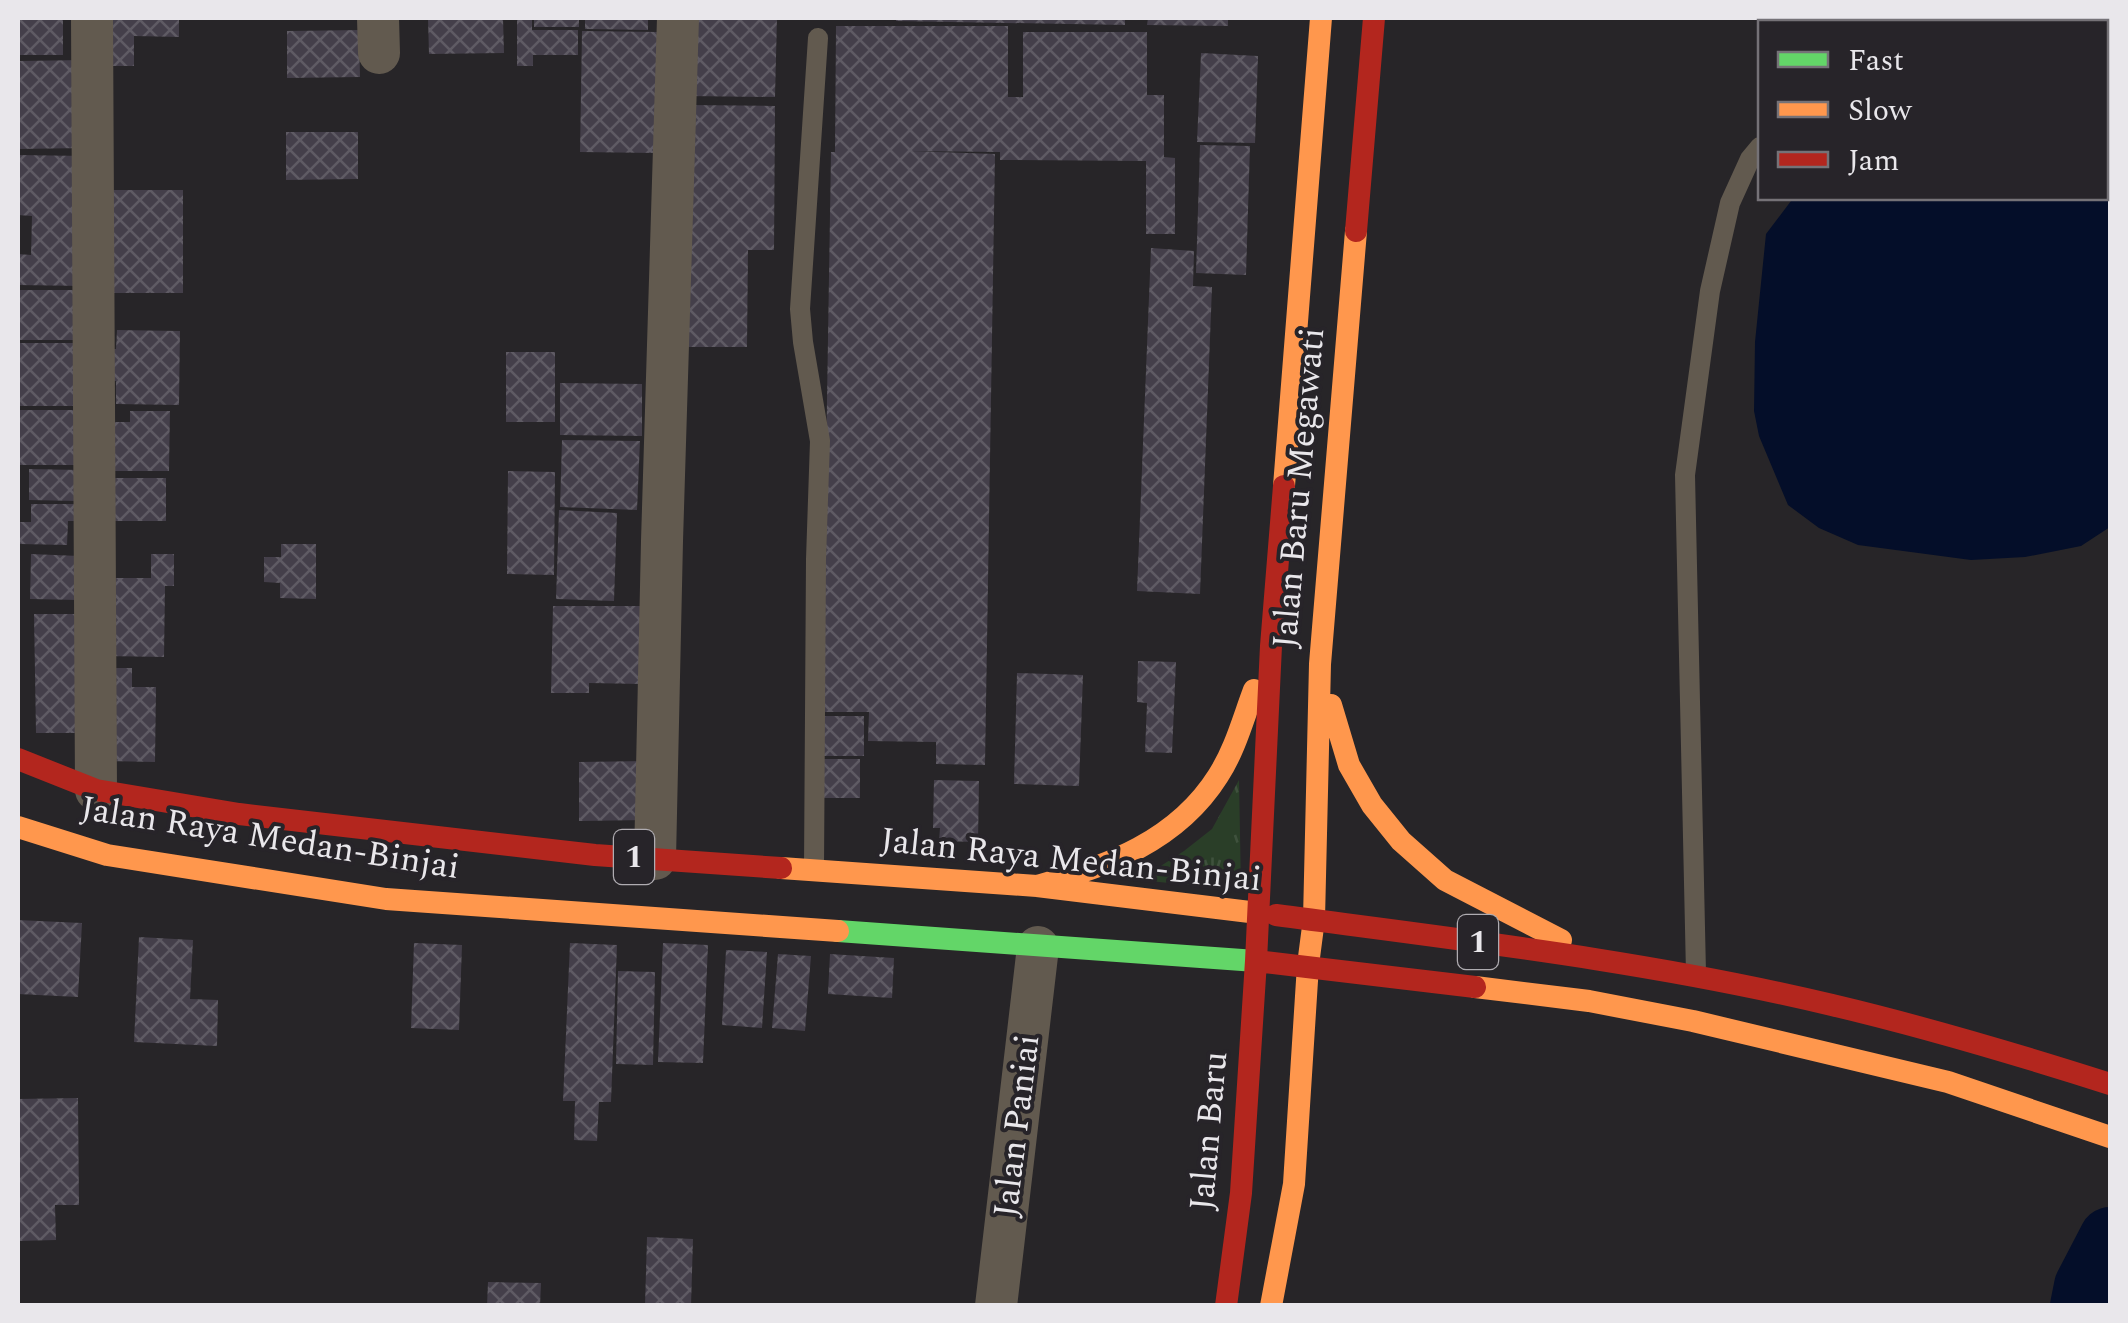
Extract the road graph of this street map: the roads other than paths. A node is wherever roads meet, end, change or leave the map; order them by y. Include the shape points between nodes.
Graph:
1 (92, 18) edge
2 (678, 18) edge
3 (1321, 18) edge
4 (1374, 18) edge
5 (818, 38) dead end
6 (1758, 149) edge
7 (1271, 646) junction
8 (1320, 664) junction
9 (18, 758) edge
10 (96, 790) junction
11 (18, 827) edge
12 (655, 858) junction
13 (814, 871) junction
14 (1037, 886) junction
15 (1258, 913) junction
16 (1314, 919) junction
17 (1038, 947) junction
18 (1256, 961) junction
19 (1602, 962) junction
20 (1308, 966) junction
21 (1696, 977) junction
22 (2110, 1084) edge
23 (2110, 1137) edge
24 (996, 1306) edge
25 (1226, 1306) edge
26 (1271, 1306) edge

1 - 10 street
2 - 12 street
3 - 7 main road, Jalan Baru Megawati
4 - 8 main road, Jalan Baru Megawati
5 - 13 lane via 800,309 820,441
6 - 21 lane via 1730,203 1710,292 1685,475
7 - 14 main road via 1220,774 1200,803 1178,825 1115,862
7 - 15 main road, Jalan Baru Megawati
8 - 16 main road, Jalan Baru Megawati
8 - 19 main road via 1348,765 1401,841 1444,880
9 - 10 main road, Jalan Raya Medan-Binjai / 1
10 - 12 main road, Jalan Raya Medan-Binjai / 1 via 239,814
11 - 17 main road, Jalan Raya Medan-Binjai / 1 via 106,855 386,899
12 - 13 main road, Jalan Raya Medan-Binjai / 1
13 - 14 main road, Jalan Raya Medan-Binjai / 1
14 - 15 main road, Jalan Raya Medan-Binjai / 1
15 - 16 main road, Jalan Raya Medan-Binjai / 1
15 - 18 main road, Jalan Baru Megawati
16 - 19 main road, Jalan Raya Medan-Binjai / 1
16 - 20 main road, Jalan Baru Megawati
17 - 18 main road, Jalan Raya Medan-Binjai / 1
17 - 24 street, Jalan Paniai
18 - 20 main road, Jalan Raya Medan-Binjai / 1
18 - 25 main road, Jalan Baru via 1241,1194
19 - 21 main road, Jalan Raya Medan-Binjai / 1
20 - 23 main road, Jalan Raya Medan-Binjai / 1 via 1676,1018 1948,1082
20 - 26 main road via 1294,1184
21 - 22 main road, Jalan Raya Medan-Binjai / 1 via 1832,1004

